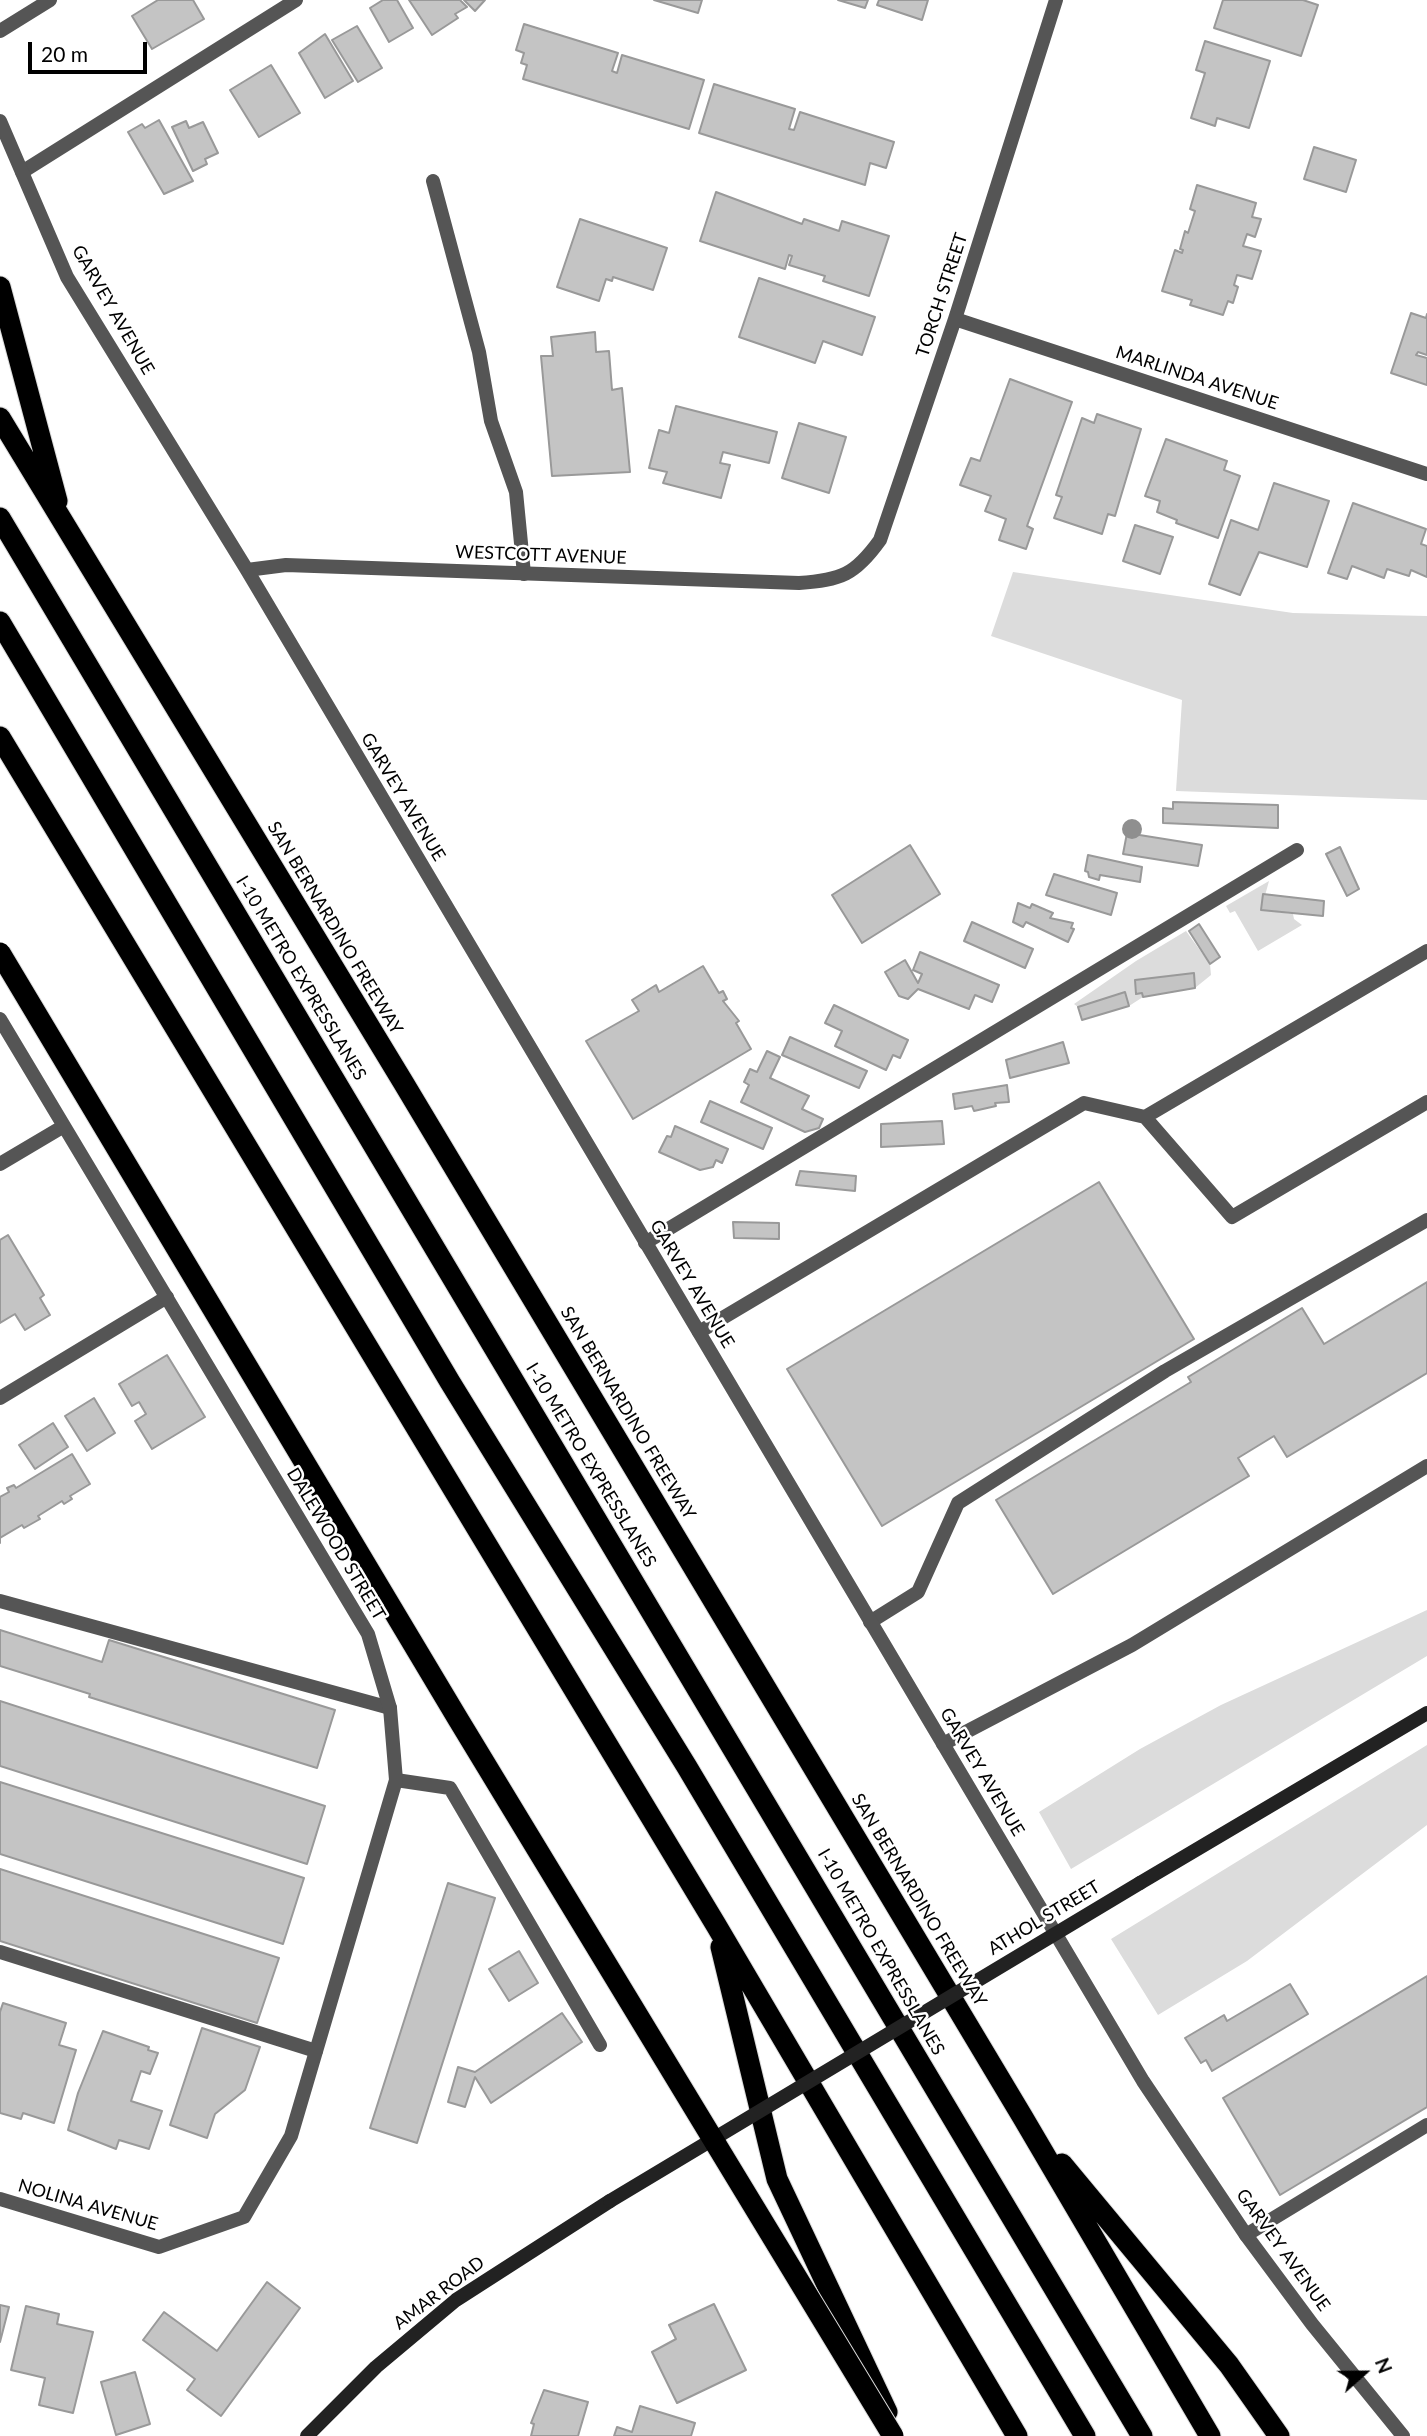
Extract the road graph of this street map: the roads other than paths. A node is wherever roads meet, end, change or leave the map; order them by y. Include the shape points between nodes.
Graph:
1 (50, 0) edge
2 (296, 0) edge
3 (1056, 0) edge
4 (0, 32) edge
5 (0, 121) edge
6 (22, 172) junction
7 (433, 181) dead end
8 (0, 288) edge
9 (955, 320) junction
10 (0, 418) edge
11 (1427, 474) edge
12 (0, 518) edge
13 (64, 527) junction
14 (247, 570) junction
15 (524, 574) junction
16 (834, 581) joint
17 (0, 622) edge
18 (0, 737) edge
19 (1297, 850) dead end
20 (1427, 951) edge
21 (0, 953) edge
22 (0, 1019) edge
23 (1427, 1102) edge
24 (1145, 1117) junction
25 (64, 1126) junction
26 (0, 1164) edge
27 (1427, 1220) edge
28 (645, 1243) junction
29 (167, 1297) junction
30 (698, 1332) junction
31 (0, 1398) edge
32 (1427, 1466) edge
33 (0, 1601) edge
34 (870, 1622) junction
35 (390, 1708) junction
36 (1427, 1713) edge
37 (943, 1744) junction
38 (396, 1780) junction
39 (716, 1925) junction
40 (0, 1952) edge
41 (600, 2045) dead end
42 (316, 2051) junction
43 (1023, 2116) junction
44 (1427, 2125) edge
45 (0, 2199) edge
46 (610, 2201) joint
47 (244, 2217) joint
48 (1246, 2235) junction
49 (307, 2436) edge
50 (892, 2436) edge
51 (899, 2436) edge
52 (1017, 2436) edge
53 (1085, 2436) edge
54 (1142, 2436) edge
55 (1210, 2436) edge
56 (1279, 2436) edge
57 (1403, 2436) edge

1 - 4 street
2 - 6 street
3 - 9 street, TORCH STREET
5 - 6 street, GARVEY AVENUE
6 - 14 street, GARVEY AVENUE via 67,277
7 - 15 street via 479,352 491,421 516,492
8 - 13 highway
9 - 11 street, MARLINDA AVENUE
9 - 16 street, TORCH STREET via 880,540 861,566
10 - 13 highway, SAN BERNARDINO FREEWAY
12 - 54 highway, I-10 METRO EXPRESSLANES
13 - 43 highway, SAN BERNARDINO FREEWAY
14 - 15 street, WESTCOTT AVENUE via 286,565
14 - 28 street, GARVEY AVENUE
15 - 16 street, WESTCOTT AVENUE
17 - 53 highway via 450,1382 687,1767
18 - 39 highway
19 - 28 street
20 - 24 street
21 - 50 highway, bridge
22 - 25 street, DALEWOOD STREET
23 - 24 street via 1231,1217
24 - 30 street via 1084,1103
25 - 26 street
25 - 29 street, DALEWOOD STREET
27 - 34 street via 1165,1371 958,1503 918,1592
28 - 30 street, GARVEY AVENUE
29 - 31 street
29 - 35 street, DALEWOOD STREET via 368,1634
30 - 34 street, GARVEY AVENUE
32 - 37 street via 1132,1645
33 - 35 street
34 - 37 street, GARVEY AVENUE
35 - 38 street, DALEWOOD STREET
36 - 46 street, ATHOL STREET, bridge
37 - 48 street, GARVEY AVENUE via 1143,2081
38 - 41 street via 450,1788
38 - 42 street, DALEWOOD STREET
39 - 51 highway via 777,2179
39 - 52 highway
40 - 42 street
42 - 47 street, DALEWOOD STREET via 290,2136
43 - 55 highway, SAN BERNARDINO FREEWAY
43 - 56 highway via 1229,2365
44 - 48 street
45 - 47 street, NOLINA AVENUE via 159,2247
46 - 49 street, AMAR ROAD via 456,2301 376,2367
48 - 57 street, GARVEY AVENUE

